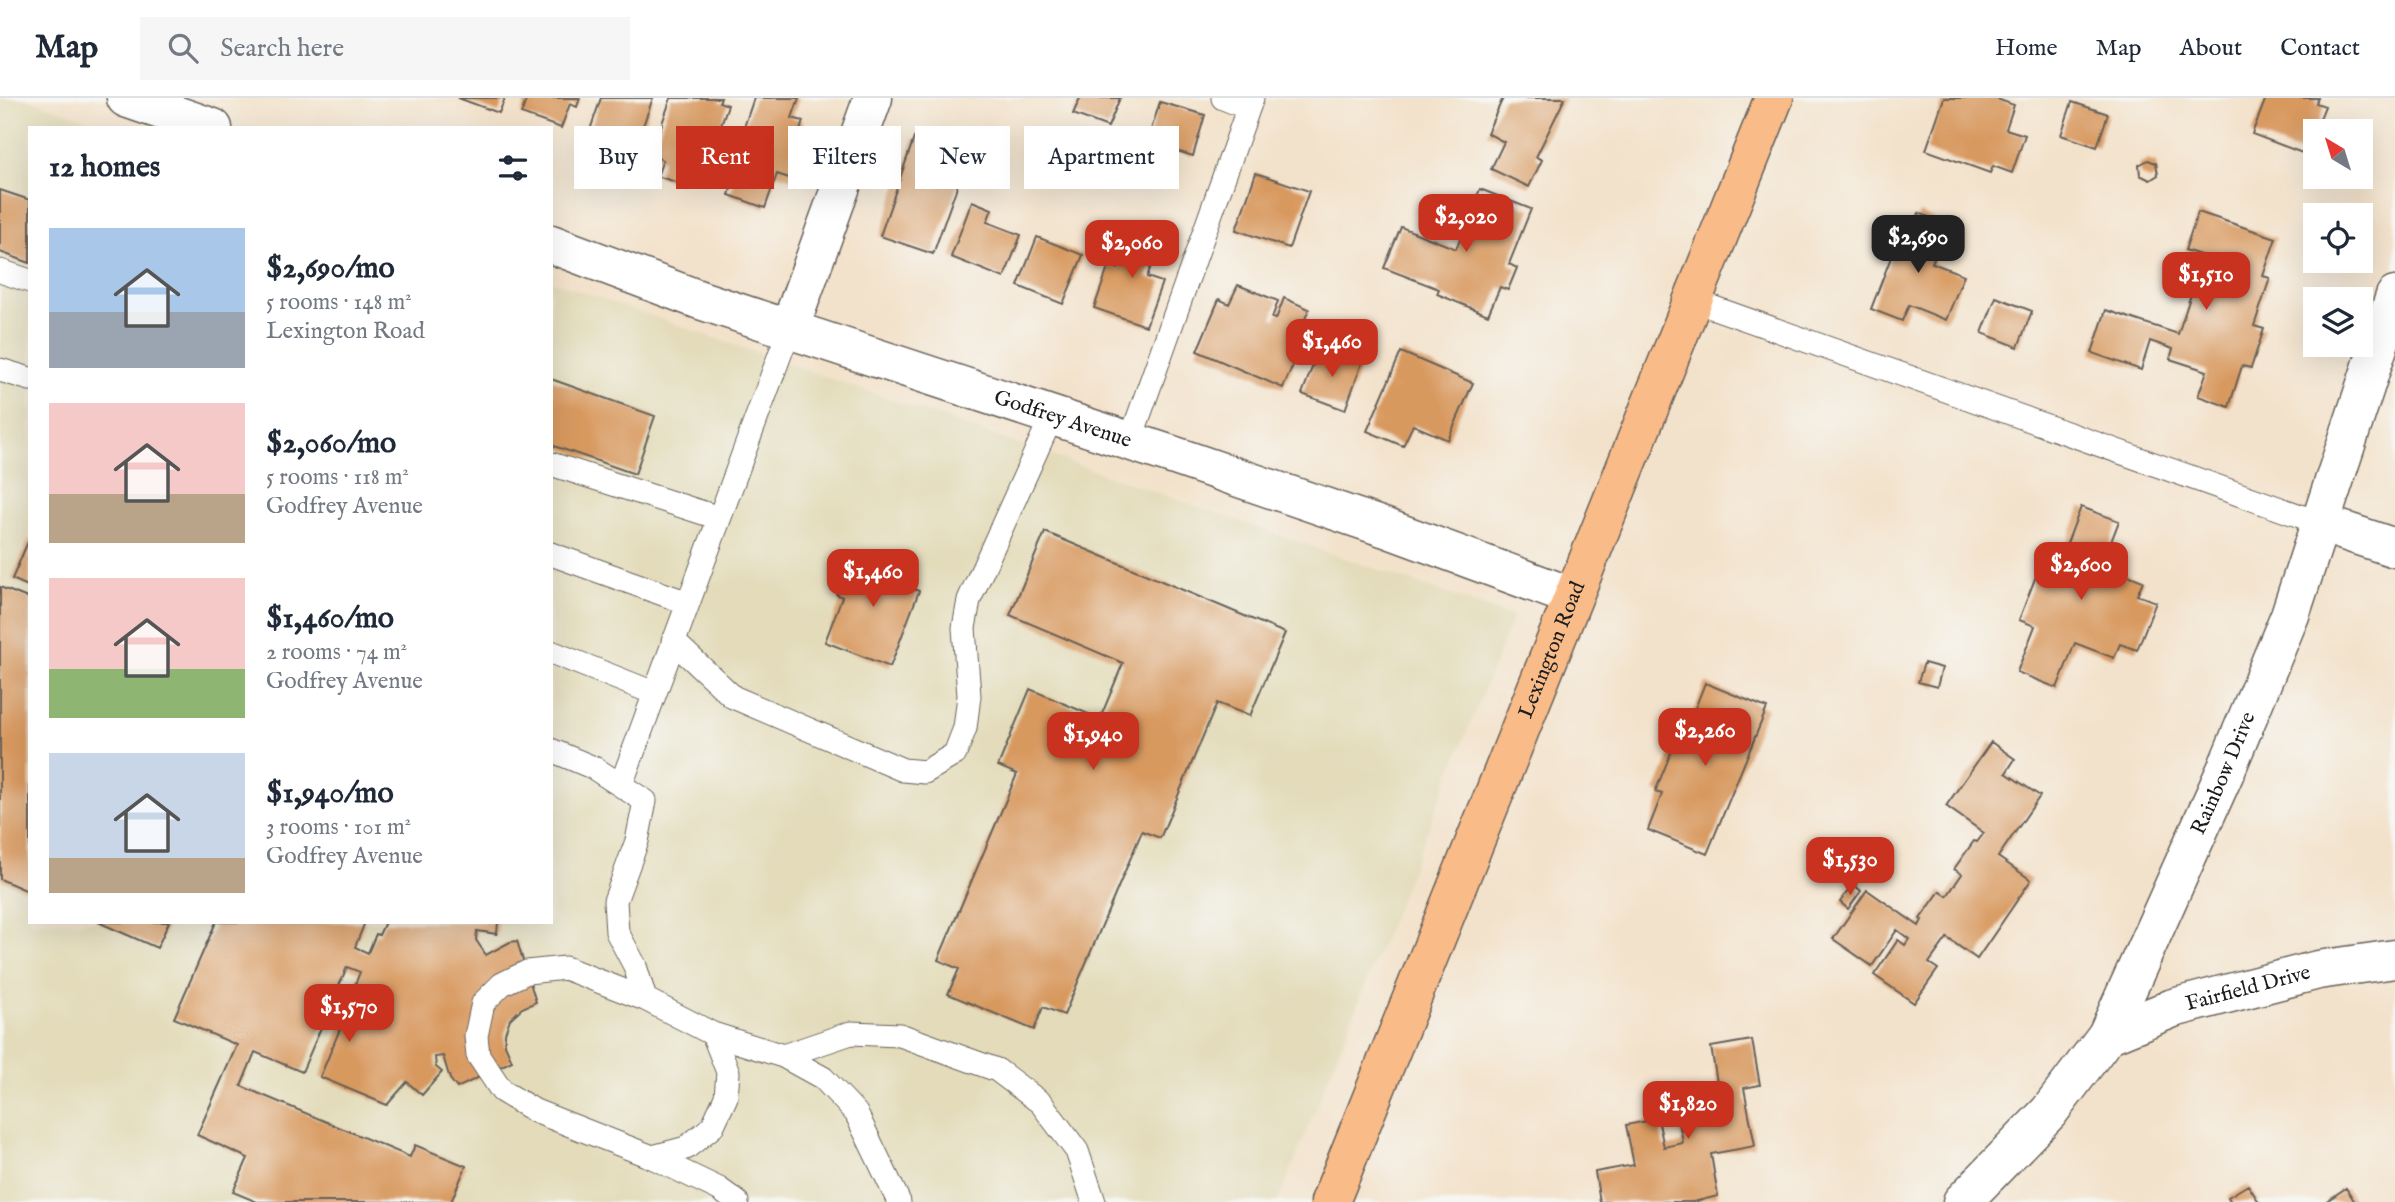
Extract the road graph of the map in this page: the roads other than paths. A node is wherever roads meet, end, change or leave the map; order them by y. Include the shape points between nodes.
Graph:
1 (126, 98) edge
2 (873, 98) edge
3 (1223, 98) edge
4 (1774, 98) edge
5 (1250, 103) edge
6 (206, 126) edge
7 (553, 245) edge
8 (0, 271) edge
9 (28, 280) edge
10 (2395, 296) edge
11 (1692, 300) junction
12 (789, 330) junction
13 (0, 370) edge
14 (28, 378) edge
15 (1052, 416) junction
16 (1130, 441) junction
17 (553, 465) edge
18 (719, 518) junction
19 (2320, 523) junction
20 (2395, 548) edge
21 (553, 555) edge
22 (1573, 597) junction
23 (688, 603) junction
24 (673, 641) junction
25 (553, 653) edge
26 (654, 693) junction
27 (553, 751) edge
28 (621, 785) junction
29 (2395, 959) edge
30 (645, 999) junction
31 (712, 1034) junction
32 (2107, 1035) junction
33 (783, 1056) junction
34 (652, 1157) junction
35 (737, 1202) edge
36 (899, 1202) edge
37 (1094, 1202) edge
38 (1330, 1202) edge
39 (1962, 1202) edge

1 - 6 street
2 - 12 street
3 - 5 lane
4 - 11 main road, Lexington Road
5 - 16 lane
7 - 12 street, Godfrey Avenue
8 - 9 lane
10 - 19 street, Rainbow Drive
11 - 19 lane
11 - 22 main road, Lexington Road
12 - 15 street, Godfrey Avenue
12 - 18 lane
13 - 14 lane
15 - 16 street, Godfrey Avenue
15 - 24 lane via 969,600 964,628 969,696 965,728 955,754 925,772 903,770 733,697
16 - 22 street, Godfrey Avenue
17 - 18 lane
18 - 23 lane
19 - 20 street
19 - 32 street, Rainbow Drive via 2290,615 2225,772
21 - 23 lane
22 - 38 main road, Lexington Road
23 - 24 lane
24 - 26 lane
25 - 26 lane
26 - 28 lane
27 - 28 lane
28 - 30 lane via 645,801 637,841 615,901 617,932
29 - 32 street, Fairfield Drive via 2318,970 2173,1009
30 - 31 lane
30 - 34 lane via 565,968 527,972 502,984 483,1003 475,1036 478,1055 502,1091 536,1111
31 - 33 lane
31 - 34 lane via 728,1072 726,1097 712,1127 686,1148
32 - 39 street, Rainbow Drive via 2049,1112
33 - 36 lane via 822,1078 856,1113
33 - 37 lane via 851,1032 900,1035 997,1070 1041,1103 1063,1132 1077,1152
34 - 35 lane

